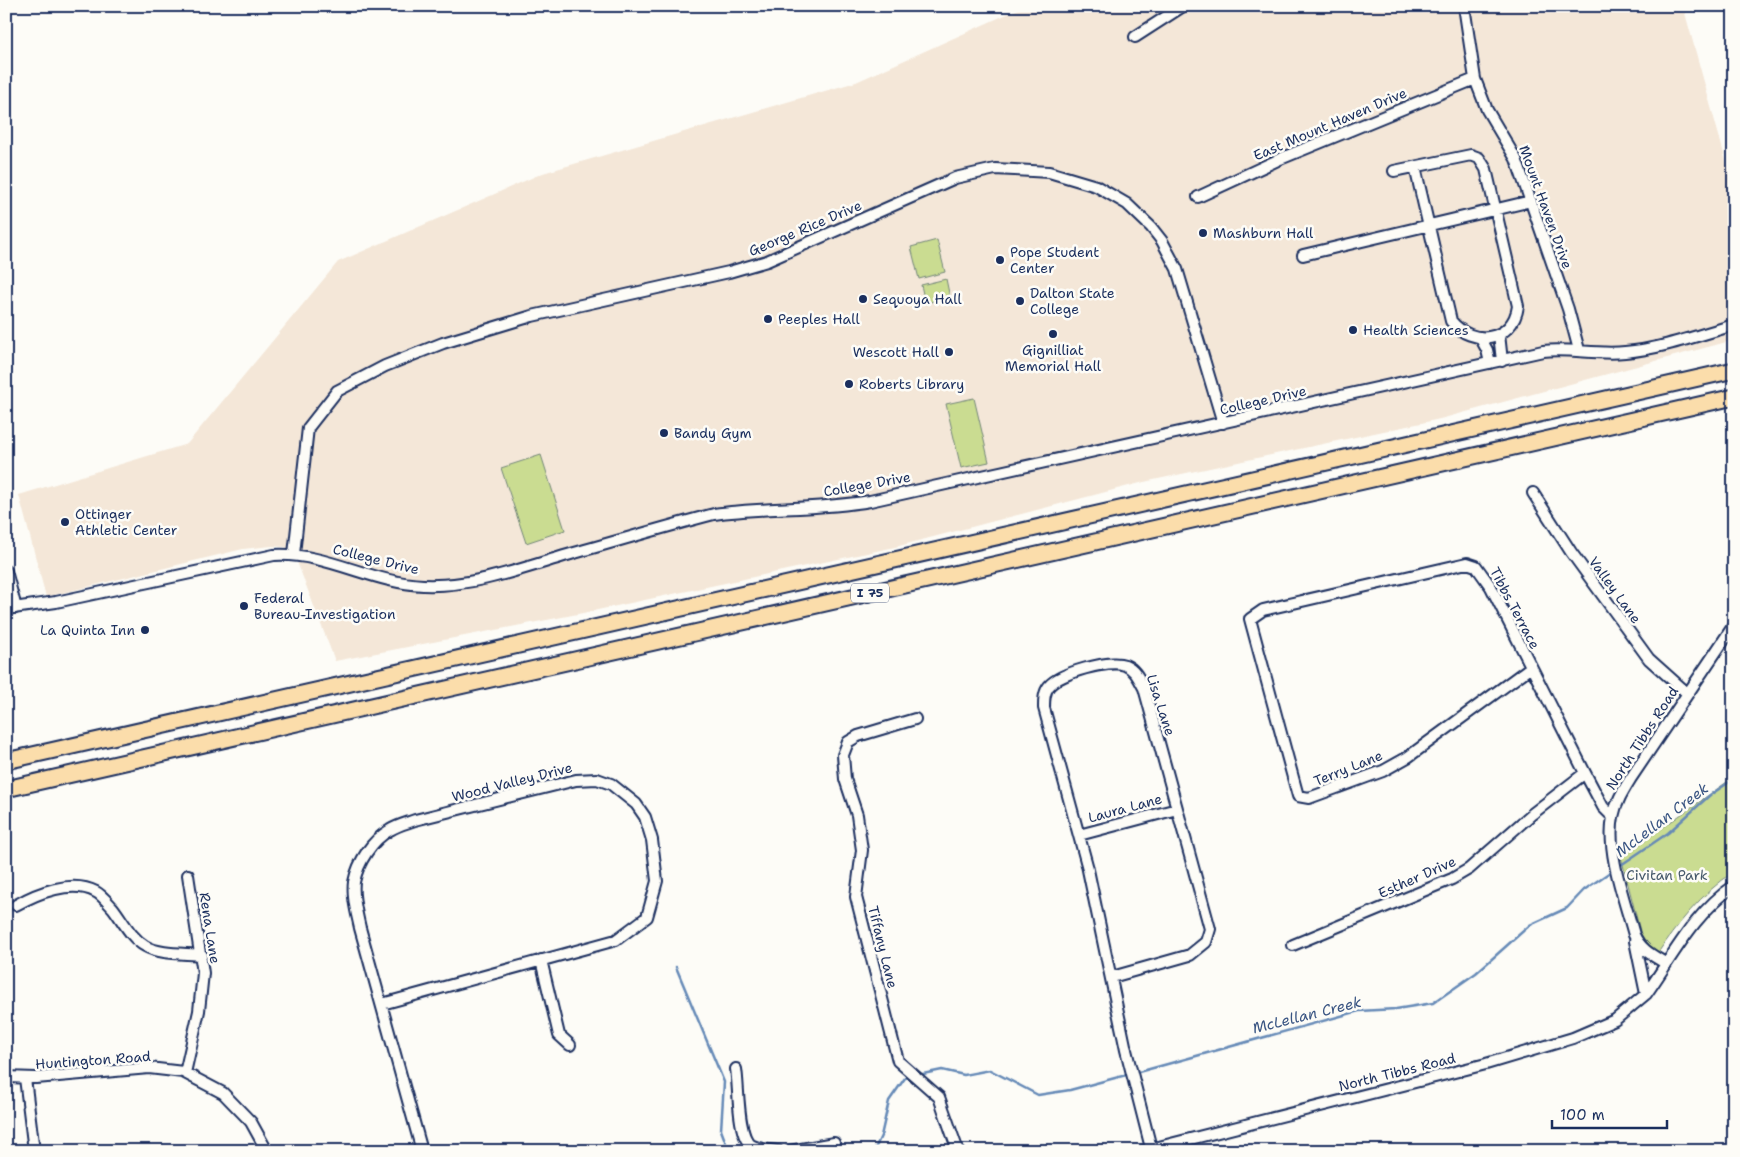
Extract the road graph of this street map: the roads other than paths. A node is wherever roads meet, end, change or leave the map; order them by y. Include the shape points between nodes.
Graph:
1 (1183, 6) edge
2 (1464, 6) edge
3 (1135, 37) dead end
4 (1475, 79) junction
5 (1415, 167) junction
6 (1394, 171) dead end
7 (1198, 198) dead end
8 (1531, 201) junction
9 (1496, 210) junction
10 (1429, 226) junction
11 (1303, 255) dead end
12 (1734, 325) edge
13 (1499, 334) junction
14 (1480, 337) junction
15 (1579, 350) junction
16 (1502, 361) junction
17 (1490, 364) junction
18 (1734, 370) edge
19 (1734, 397) edge
20 (1223, 423) junction
21 (1533, 492) dead end
22 (294, 554) junction
23 (6, 572) edge
24 (11, 609) edge
25 (1250, 619) joint
26 (1734, 625) edge
27 (1531, 667) junction
28 (1687, 693) junction
29 (915, 718) dead end
30 (6, 762) edge
31 (1585, 773) junction
32 (6, 789) edge
33 (1177, 809) junction
34 (1613, 817) junction
35 (1079, 835) junction
36 (188, 875) dead end
37 (1734, 886) edge
38 (16, 905) dead end
39 (1634, 935) junction
40 (1293, 945) dead end
41 (202, 955) junction
42 (541, 960) junction
43 (1666, 963) junction
44 (1112, 977) junction
45 (1646, 994) junction
46 (382, 1004) junction
47 (570, 1045) dead end
48 (736, 1069) dead end
49 (185, 1073) junction
50 (6, 1077) edge
51 (24, 1078) junction
52 (1147, 1150) edge
53 (34, 1151) edge
54 (267, 1151) edge
55 (422, 1151) edge
56 (778, 1151) edge
57 (790, 1151) edge
58 (836, 1151) edge
59 (958, 1151) edge

1 - 3 street
2 - 4 street, Mount Haven Drive
4 - 7 street, East Mount Haven Drive via 1288,155
4 - 8 street, Mount Haven Drive via 1487,110 1516,159
5 - 6 street
5 - 9 street via 1470,155 1479,158 1486,168
5 - 10 street
8 - 9 street
8 - 15 street, Mount Haven Drive
9 - 10 street
9 - 13 street via 1518,306 1516,319 1510,328
10 - 11 street
10 - 14 street via 1451,321 1458,330
12 - 15 street, College Drive via 1625,352
13 - 14 street
13 - 16 street
14 - 17 street
15 - 16 street, College Drive via 1543,351
16 - 17 street, College Drive
17 - 20 street, College Drive
18 - 30 highway, I 75
19 - 32 highway, I 75
20 - 22 street, College Drive via 870,501 714,514 462,583 421,585 400,582
20 - 22 street, George Rice Drive via 1177,269 1151,227 1127,204 1096,186 1049,172 995,170 955,178 767,261 532,316 443,343 385,366 336,391 308,428
21 - 28 street, Valley Lane via 1571,552 1649,659
22 - 24 street, College Drive via 238,562
23 - 24 street
25 - 27 street, Tibbs Terrace via 1262,610 1467,563 1476,566 1486,580
25 - 27 street, Terry Lane via 1298,796 1310,798 1383,771 1408,757
26 - 28 street, North Tibbs Road
27 - 31 street, Tibbs Terrace
28 - 34 street, North Tibbs Road via 1631,778 1618,800
29 - 59 street, Tiffany Lane via 858,736 848,742 843,755 845,779 857,815 862,850 856,897 898,1061 939,1097
31 - 34 street, Tibbs Terrace via 1603,807
31 - 40 street, Esther Drive via 1469,869
33 - 35 street, Laura Lane
33 - 35 street, Lisa Lane via 1144,688 1135,672 1125,665 1113,663 1073,672 1057,678 1047,687 1044,708
33 - 44 street, Lisa Lane via 1210,929 1206,942 1190,954
34 - 39 street, North Tibbs Road via 1613,849
35 - 44 street, Lisa Lane
36 - 41 street, Rena Lane
37 - 43 street via 1706,909
38 - 41 street via 37,893 60,888 96,892 145,947
39 - 43 street, North Tibbs Road via 1646,952
39 - 45 street, North Tibbs Road
41 - 49 street, Rena Lane via 199,1011
42 - 46 street, Wood Valley Drive
42 - 46 street, Wood Valley Drive via 616,940 648,917 657,881 652,840 645,816 636,804 611,784 576,780 534,789 416,820 391,829 375,841 362,861 354,883 354,900
42 - 47 street via 560,1035
43 - 45 street, North Tibbs Road
44 - 52 street, Lisa Lane
45 - 52 street, North Tibbs Road via 1615,1020 1572,1038 1486,1064
46 - 55 street, Wood Valley Drive
48 - 56 street via 741,1124 746,1139 751,1145
49 - 51 street, Huntington Road via 149,1068
49 - 54 street, Huntington Road via 222,1093 251,1122
50 - 51 street, Huntington Road
51 - 53 street
57 - 58 street via 834,1143

